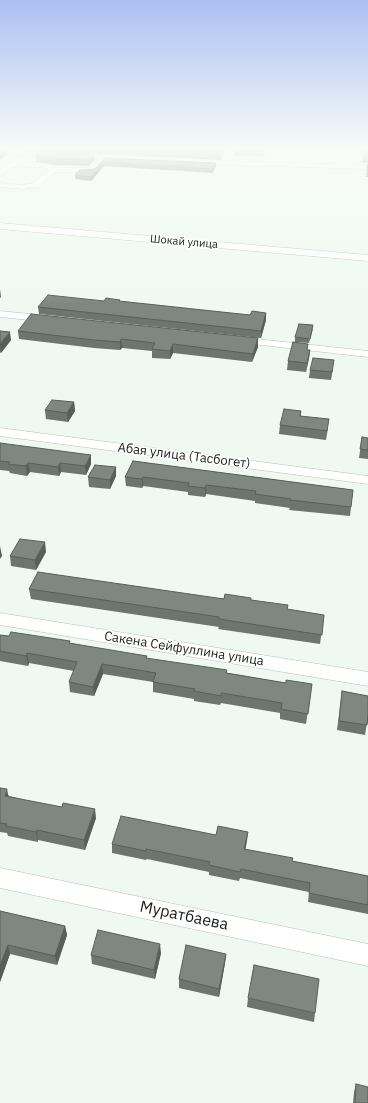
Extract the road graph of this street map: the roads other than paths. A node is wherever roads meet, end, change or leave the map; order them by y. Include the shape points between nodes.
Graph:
1 (0, 226) edge
2 (368, 258) edge
3 (0, 314) edge
4 (63, 321) edge
5 (227, 339) edge
6 (368, 354) edge
7 (0, 432) edge
8 (368, 480) edge
9 (0, 619) edge
10 (368, 679) edge
11 (0, 878) edge
12 (368, 955) edge

1 - 2 street, Шокай улица
3 - 4 street
5 - 6 street
7 - 8 street, Абая улица (Тасбогет)
9 - 10 street, Сакена Сейфуллина улица
11 - 12 street, Муратбаева

